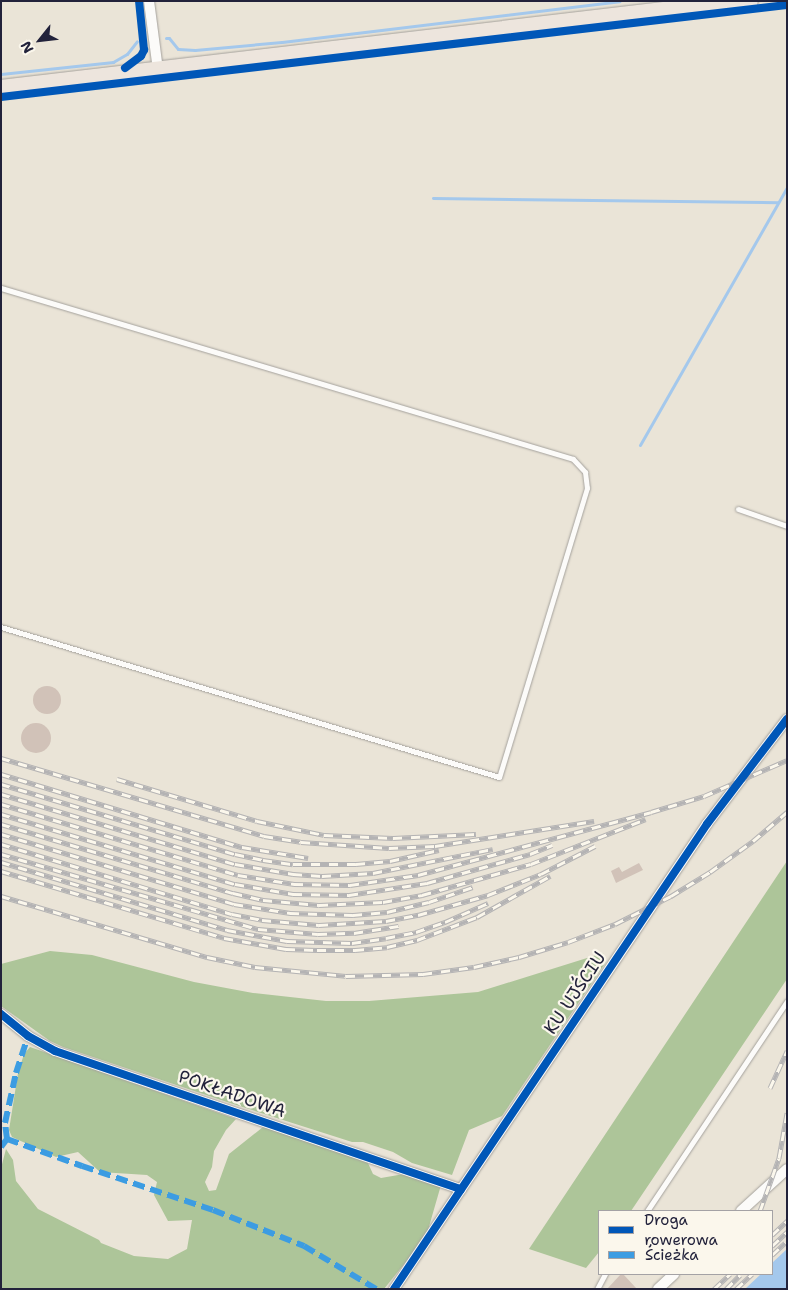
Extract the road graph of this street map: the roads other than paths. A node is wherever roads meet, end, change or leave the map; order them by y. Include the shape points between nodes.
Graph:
1 (150, 1) edge
2 (749, 1) edge
3 (158, 70) junction
4 (1, 89) edge
5 (1, 288) edge
6 (738, 509) dead end
7 (787, 526) edge
8 (1, 627) edge
9 (787, 719) edge
10 (787, 1001) edge
11 (1, 1014) edge
12 (787, 1169) edge
13 (461, 1189) junction
14 (648, 1210) edge
15 (742, 1210) edge
16 (604, 1275) edge
17 (673, 1275) edge
18 (394, 1289) edge
19 (597, 1289) edge
20 (658, 1289) edge

1 - 3 street
2 - 3 highway
3 - 4 highway
5 - 8 lane via 573,459 585,472 587,488 499,777
6 - 7 lane
9 - 13 street, KU UJŚCIU via 707,824
10 - 14 lane
11 - 13 street, POKŁADOWA via 28,1036 55,1051
12 - 15 street
13 - 18 street, KU UJŚCIU
16 - 19 lane
17 - 20 street

